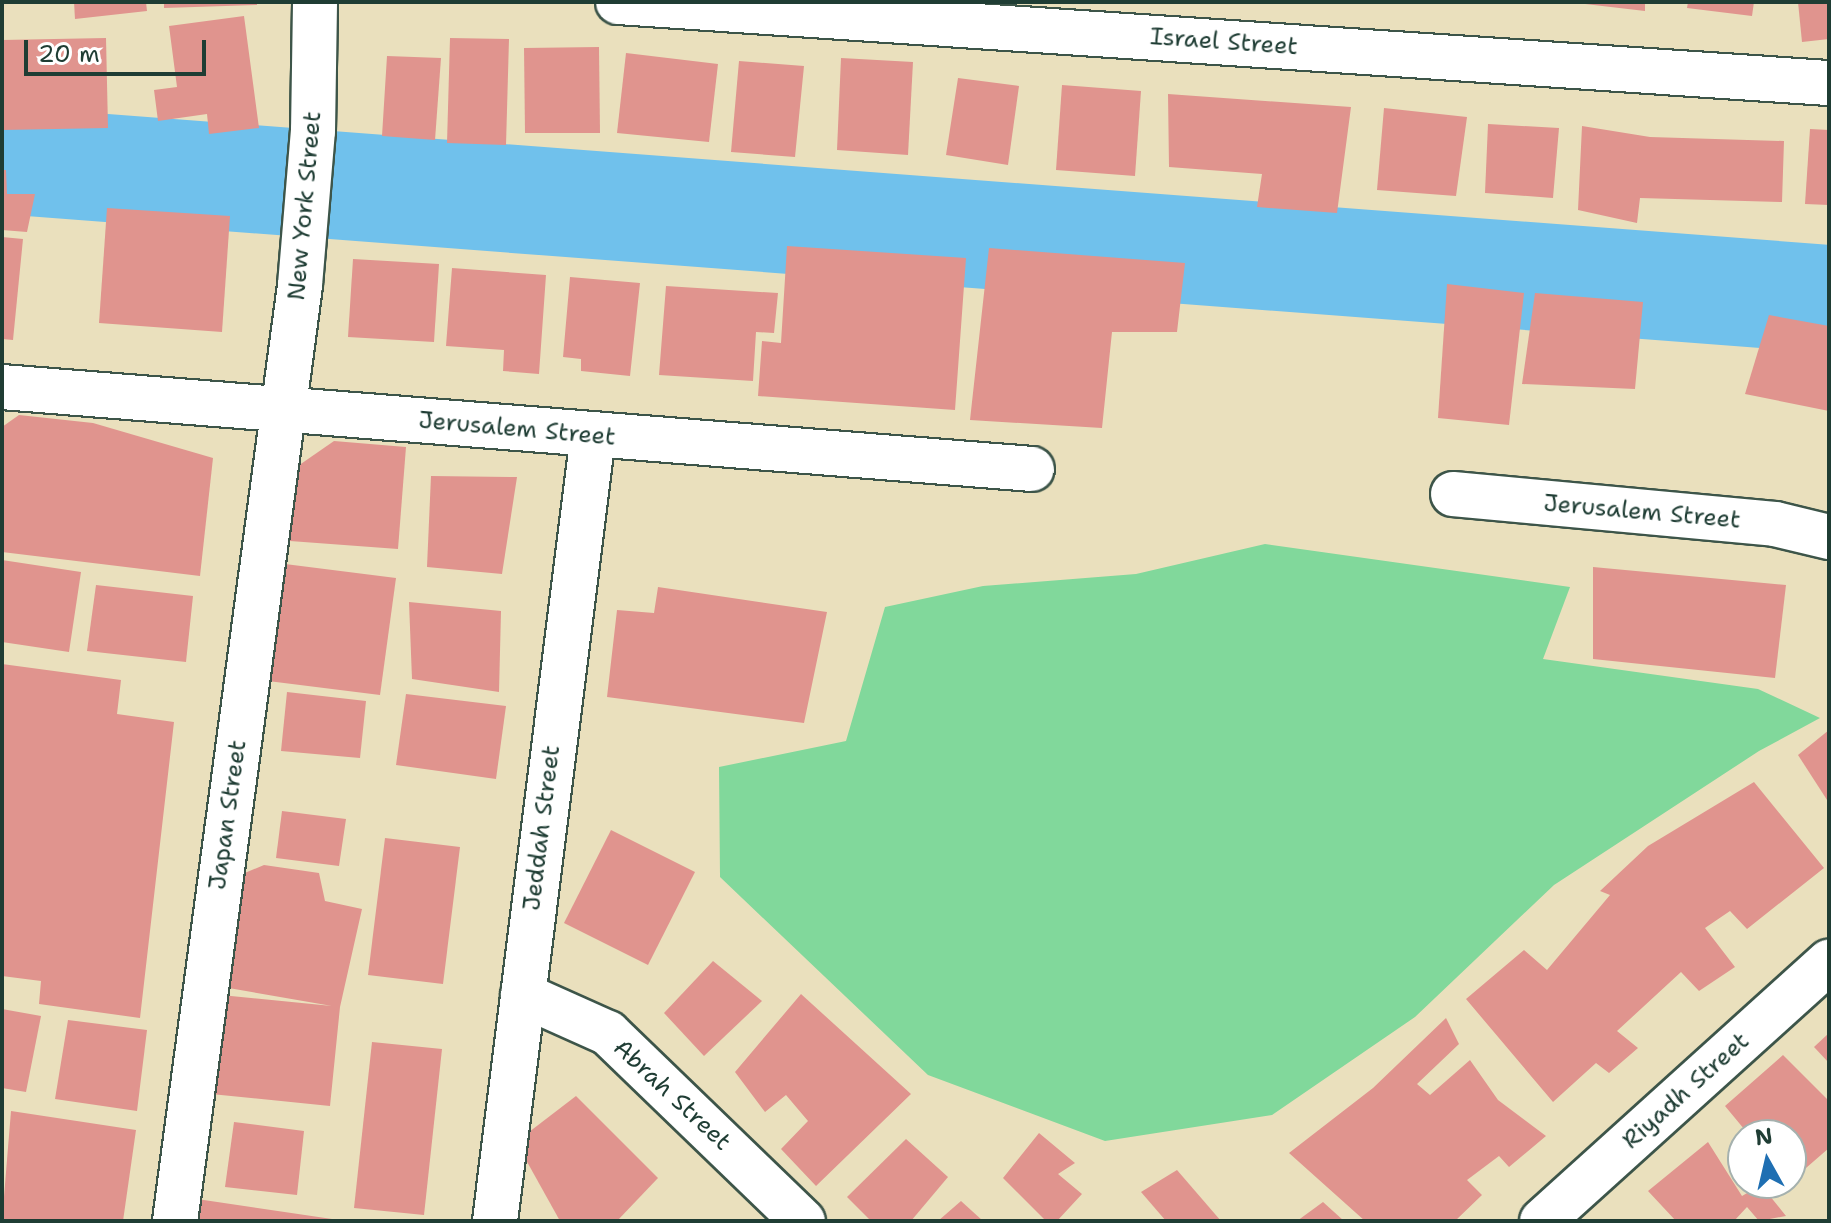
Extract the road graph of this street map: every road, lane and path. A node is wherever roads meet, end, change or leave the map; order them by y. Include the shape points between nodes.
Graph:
1 (315, 2) edge
2 (618, 2) edge
3 (1829, 83) edge
4 (2, 387) edge
5 (282, 410) junction
6 (593, 435) junction
7 (1032, 469) dead end
8 (1453, 494) dead end
9 (1829, 537) edge
10 (1829, 962) edge
11 (523, 995) junction
12 (175, 1221) edge
13 (495, 1221) edge
14 (803, 1221) edge
15 (1542, 1221) edge

1 - 5 street, New York Street via 311,159
2 - 3 street, Israel Street
4 - 5 street, Jerusalem Street
5 - 6 street, Jerusalem Street
5 - 12 street, Japan Street
6 - 7 street, Jerusalem Street
6 - 11 street, Jeddah Street
8 - 9 street, Jerusalem Street via 1775,524
10 - 15 street, Riyadh Street
11 - 13 street, Jeddah Street
11 - 14 street, Abrah Street via 608,1033

